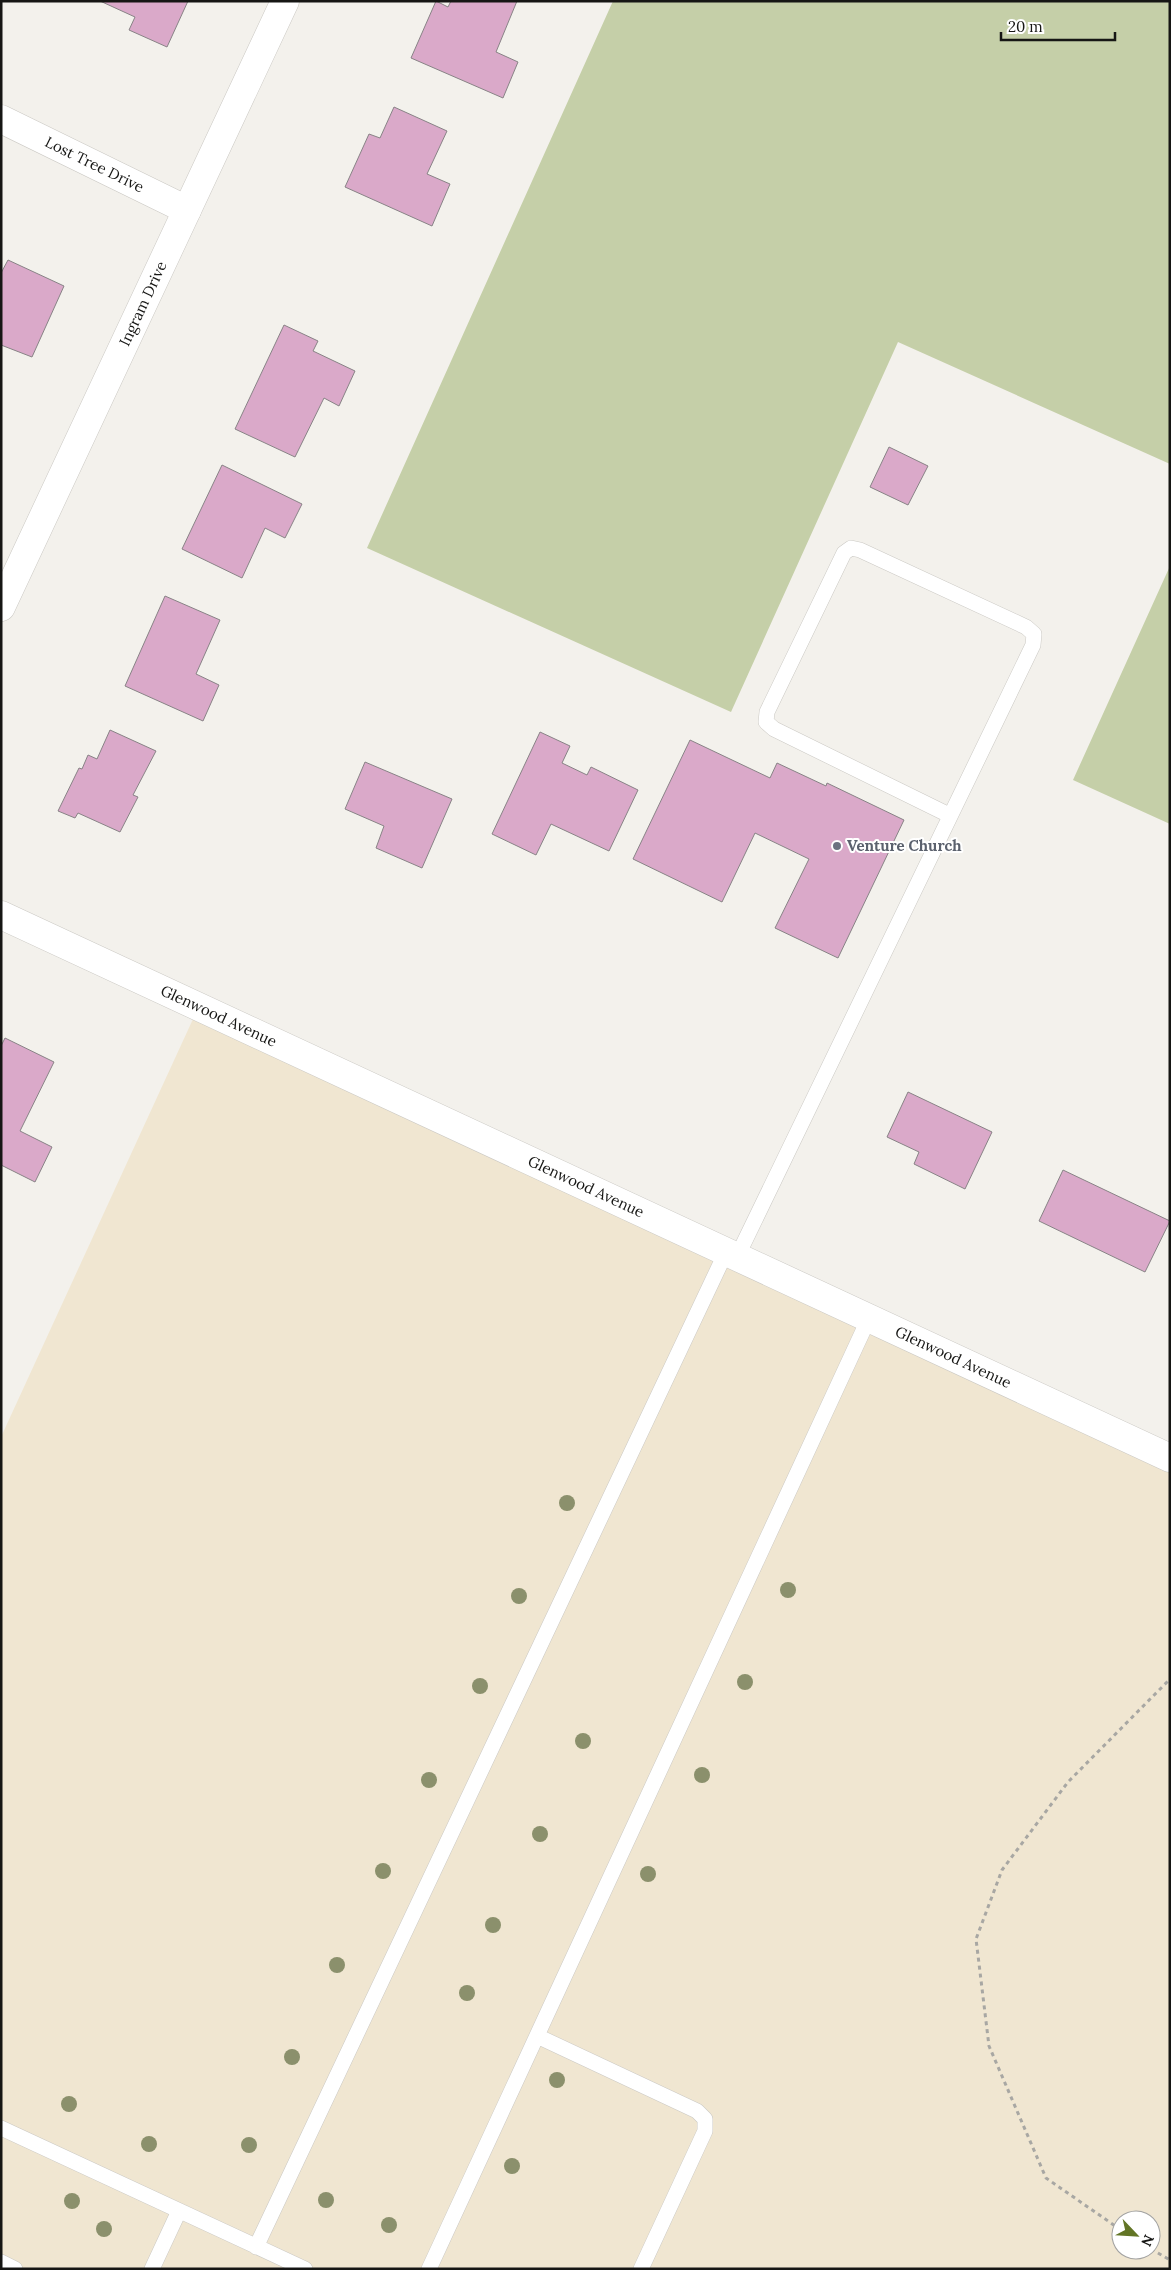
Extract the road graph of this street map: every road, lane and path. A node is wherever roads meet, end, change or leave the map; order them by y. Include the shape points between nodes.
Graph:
1 (285, 1) edge
2 (1, 120) edge
3 (187, 210) junction
4 (1, 607) edge
5 (949, 815) junction
6 (1, 915) edge
7 (731, 1255) junction
8 (868, 1318) junction
9 (1170, 1458) edge
10 (1170, 1679) edge
11 (537, 2036) junction
12 (1, 2128) edge
13 (179, 2211) junction
14 (1111, 2223) edge
15 (256, 2247) junction
16 (1, 2262) edge
17 (15, 2269) edge
18 (152, 2269) edge
19 (305, 2269) edge
20 (429, 2269) edge
21 (641, 2269) edge

1 - 3 street, Ingram Drive
2 - 3 street, Lost Tree Drive
3 - 4 street, Ingram Drive
5 - 5 lane via 1033,645 1034,634 1017,623 851,548 844,552 767,712 766,722 774,729
5 - 7 lane
6 - 7 street, Glenwood Avenue
7 - 8 street, Glenwood Avenue
7 - 15 lane
8 - 9 street, Glenwood Avenue
8 - 11 lane
10 - 14 path via 1068,1782 1002,1870 976,1939 989,2046 1046,2178
11 - 20 lane
11 - 21 lane via 697,2111 705,2120 705,2131
12 - 13 lane
13 - 15 lane
13 - 18 lane
15 - 19 lane
16 - 17 lane

